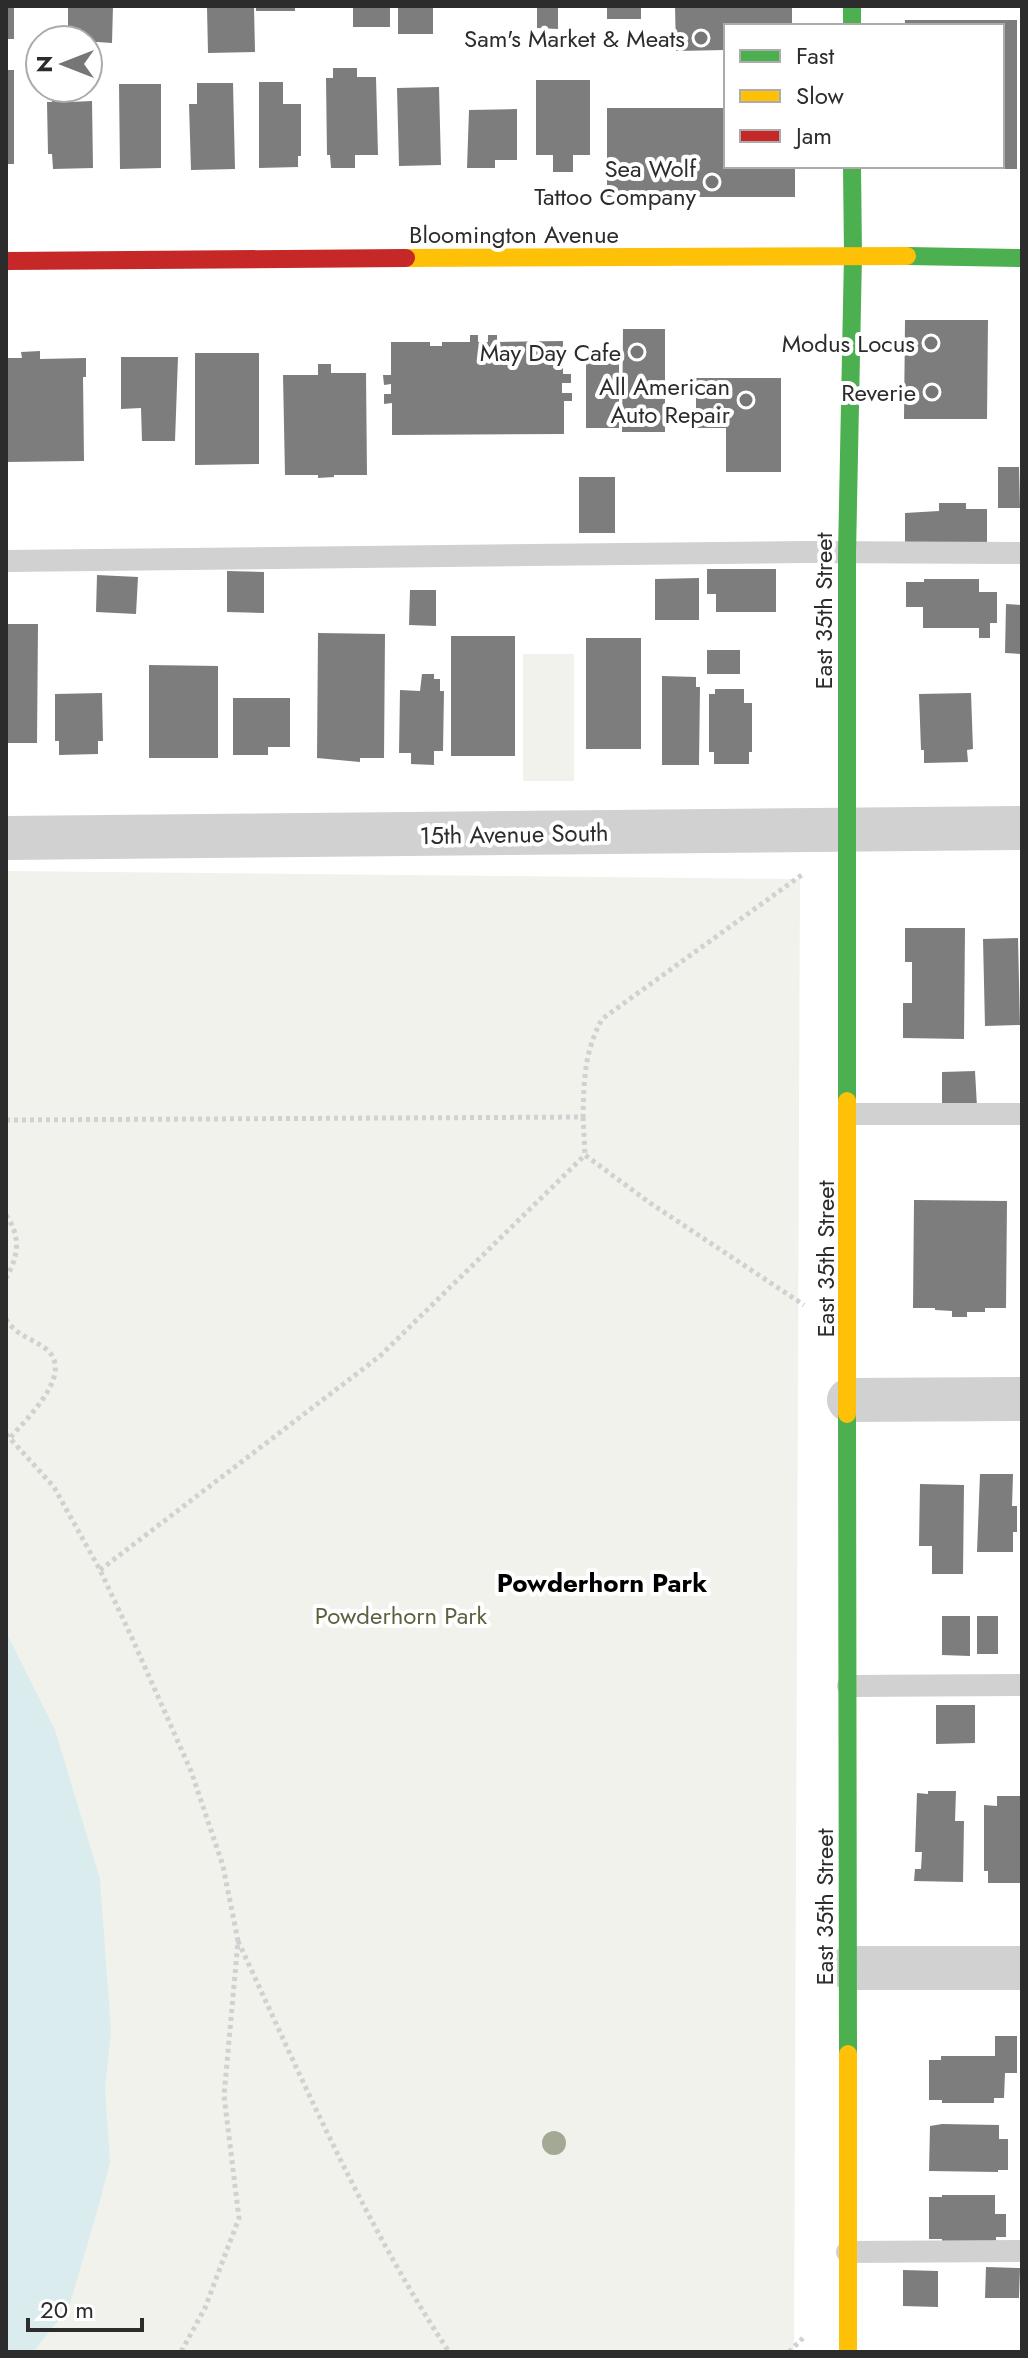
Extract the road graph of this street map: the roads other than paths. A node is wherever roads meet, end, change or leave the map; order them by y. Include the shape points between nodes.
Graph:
1 (852, 168) edge
2 (853, 255) junction
3 (1022, 258) edge
4 (6, 261) edge
5 (1022, 553) edge
6 (847, 554) junction
7 (6, 561) edge
8 (1022, 828) edge
9 (847, 829) junction
10 (6, 838) edge
11 (849, 1114) junction
12 (1022, 1114) edge
13 (1022, 1399) edge
14 (849, 1400) junction
15 (1022, 1685) edge
16 (848, 1686) junction
17 (849, 1968) junction
18 (1022, 1968) edge
19 (1022, 2251) edge
20 (847, 2252) junction
21 (848, 2352) edge

1 - 2 street, East 35th Street
2 - 3 street, Bloomington Avenue
2 - 4 street, Bloomington Avenue
2 - 6 street, East 35th Street
5 - 6 lane
6 - 7 lane
6 - 9 street, East 35th Street
8 - 9 street, 15th Avenue South
9 - 10 street, 15th Avenue South
9 - 11 street, East 35th Street
11 - 12 lane
11 - 14 street, East 35th Street
13 - 14 street
14 - 16 street, East 35th Street
15 - 16 lane
16 - 17 street, East 35th Street
17 - 18 street
17 - 20 street, East 35th Street
19 - 20 lane
20 - 21 street, East 35th Street

